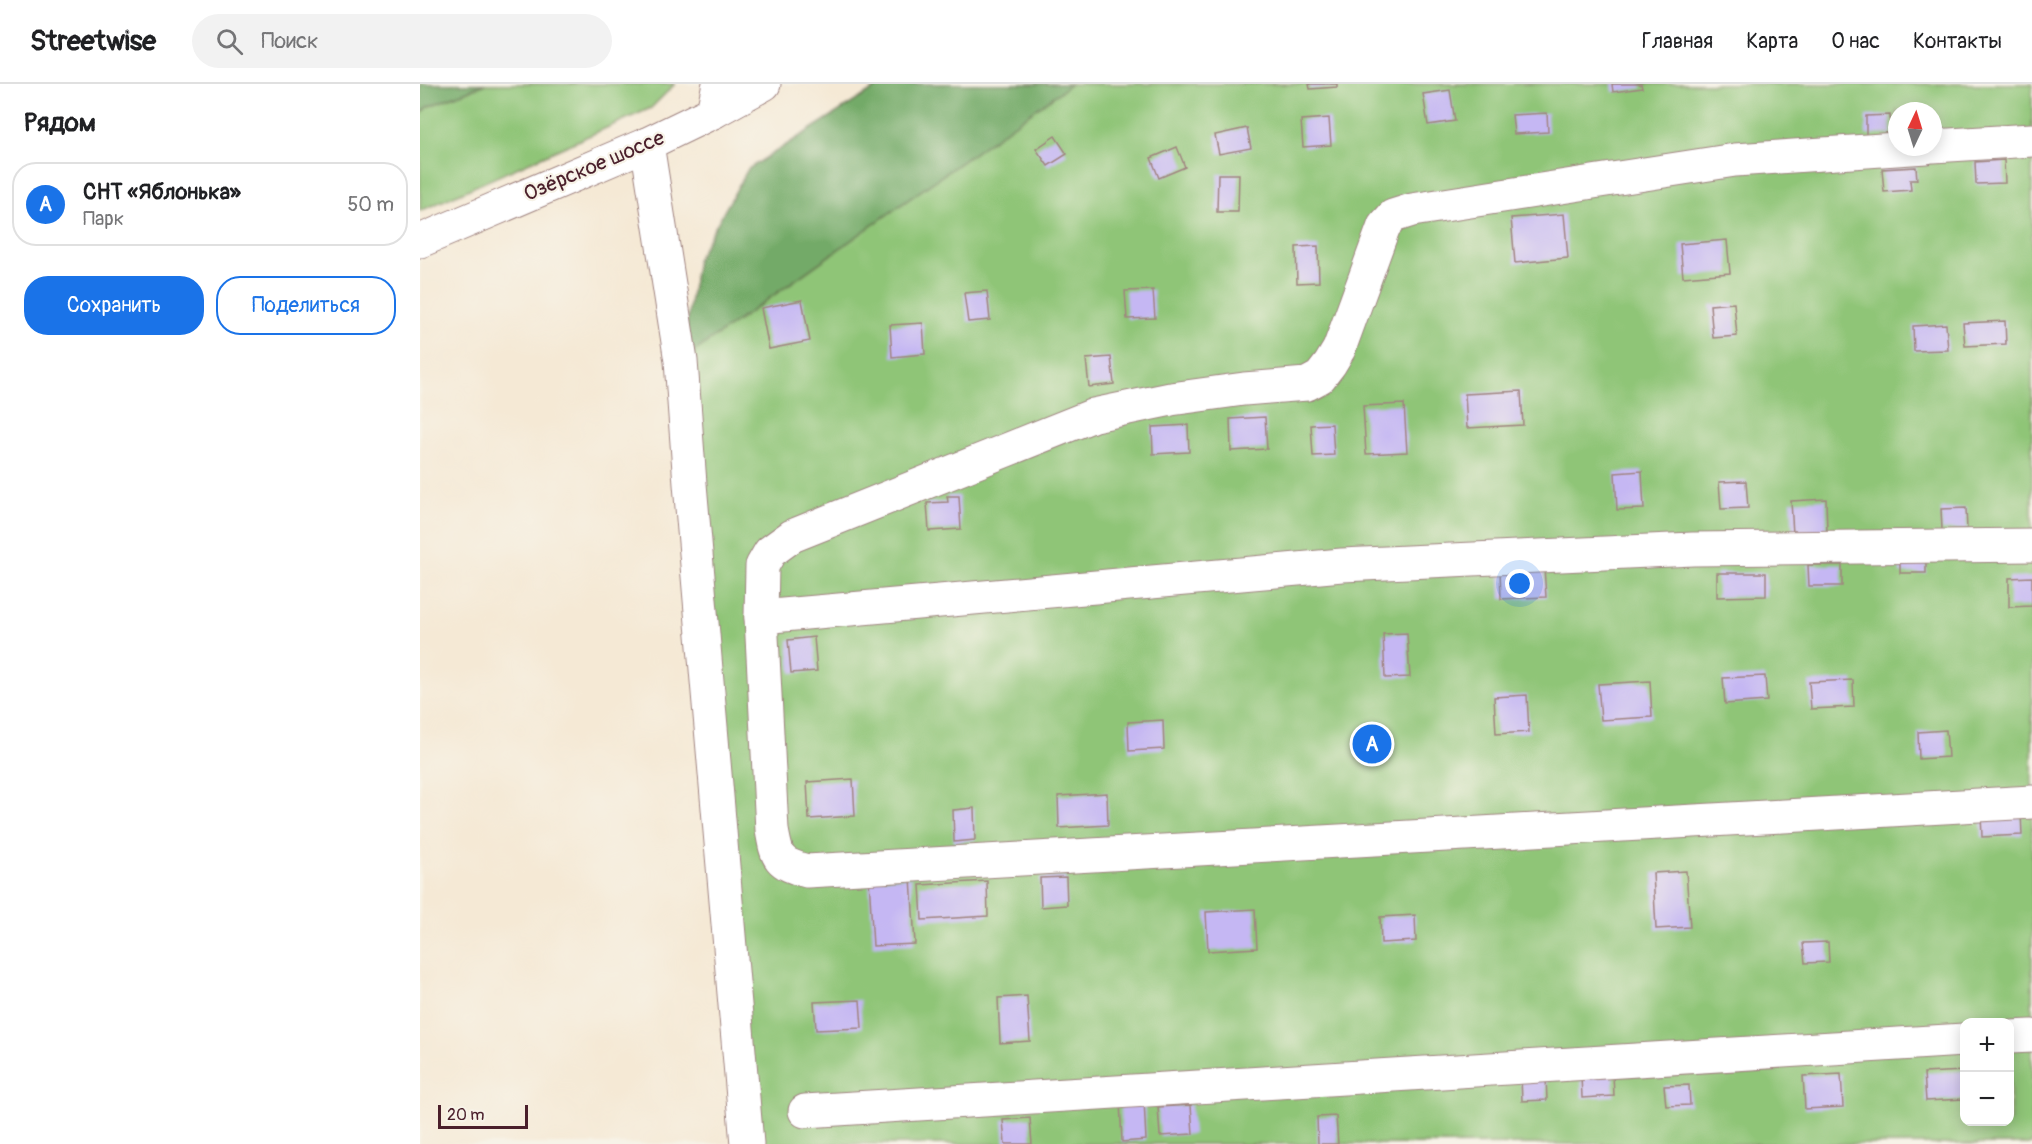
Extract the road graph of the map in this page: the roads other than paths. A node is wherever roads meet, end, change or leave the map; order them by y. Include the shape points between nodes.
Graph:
1 (764, 84) edge
2 (716, 98) edge
3 (2032, 140) edge
4 (647, 144) junction
5 (1942, 146) edge
6 (1888, 150) edge
7 (420, 241) edge
8 (2032, 545) edge
9 (761, 616) junction
10 (2032, 802) edge
11 (2032, 1035) edge
12 (2014, 1037) edge
13 (1960, 1040) edge
14 (805, 1111) dead end
15 (747, 1144) edge

1 - 2 street, Озёрское шоссе
2 - 4 street, Озёрское шоссе
3 - 5 street
4 - 7 street, Озёрское шоссе
4 - 15 street via 681,361
6 - 9 street via 1735,160 1393,216 1384,226 1339,349 1320,377 1306,384 1244,388 1094,415 792,536 770,552 762,566
8 - 9 street via 1693,549 1342,565
9 - 10 street via 772,830 777,855 790,866 807,871
11 - 12 street
13 - 14 street

